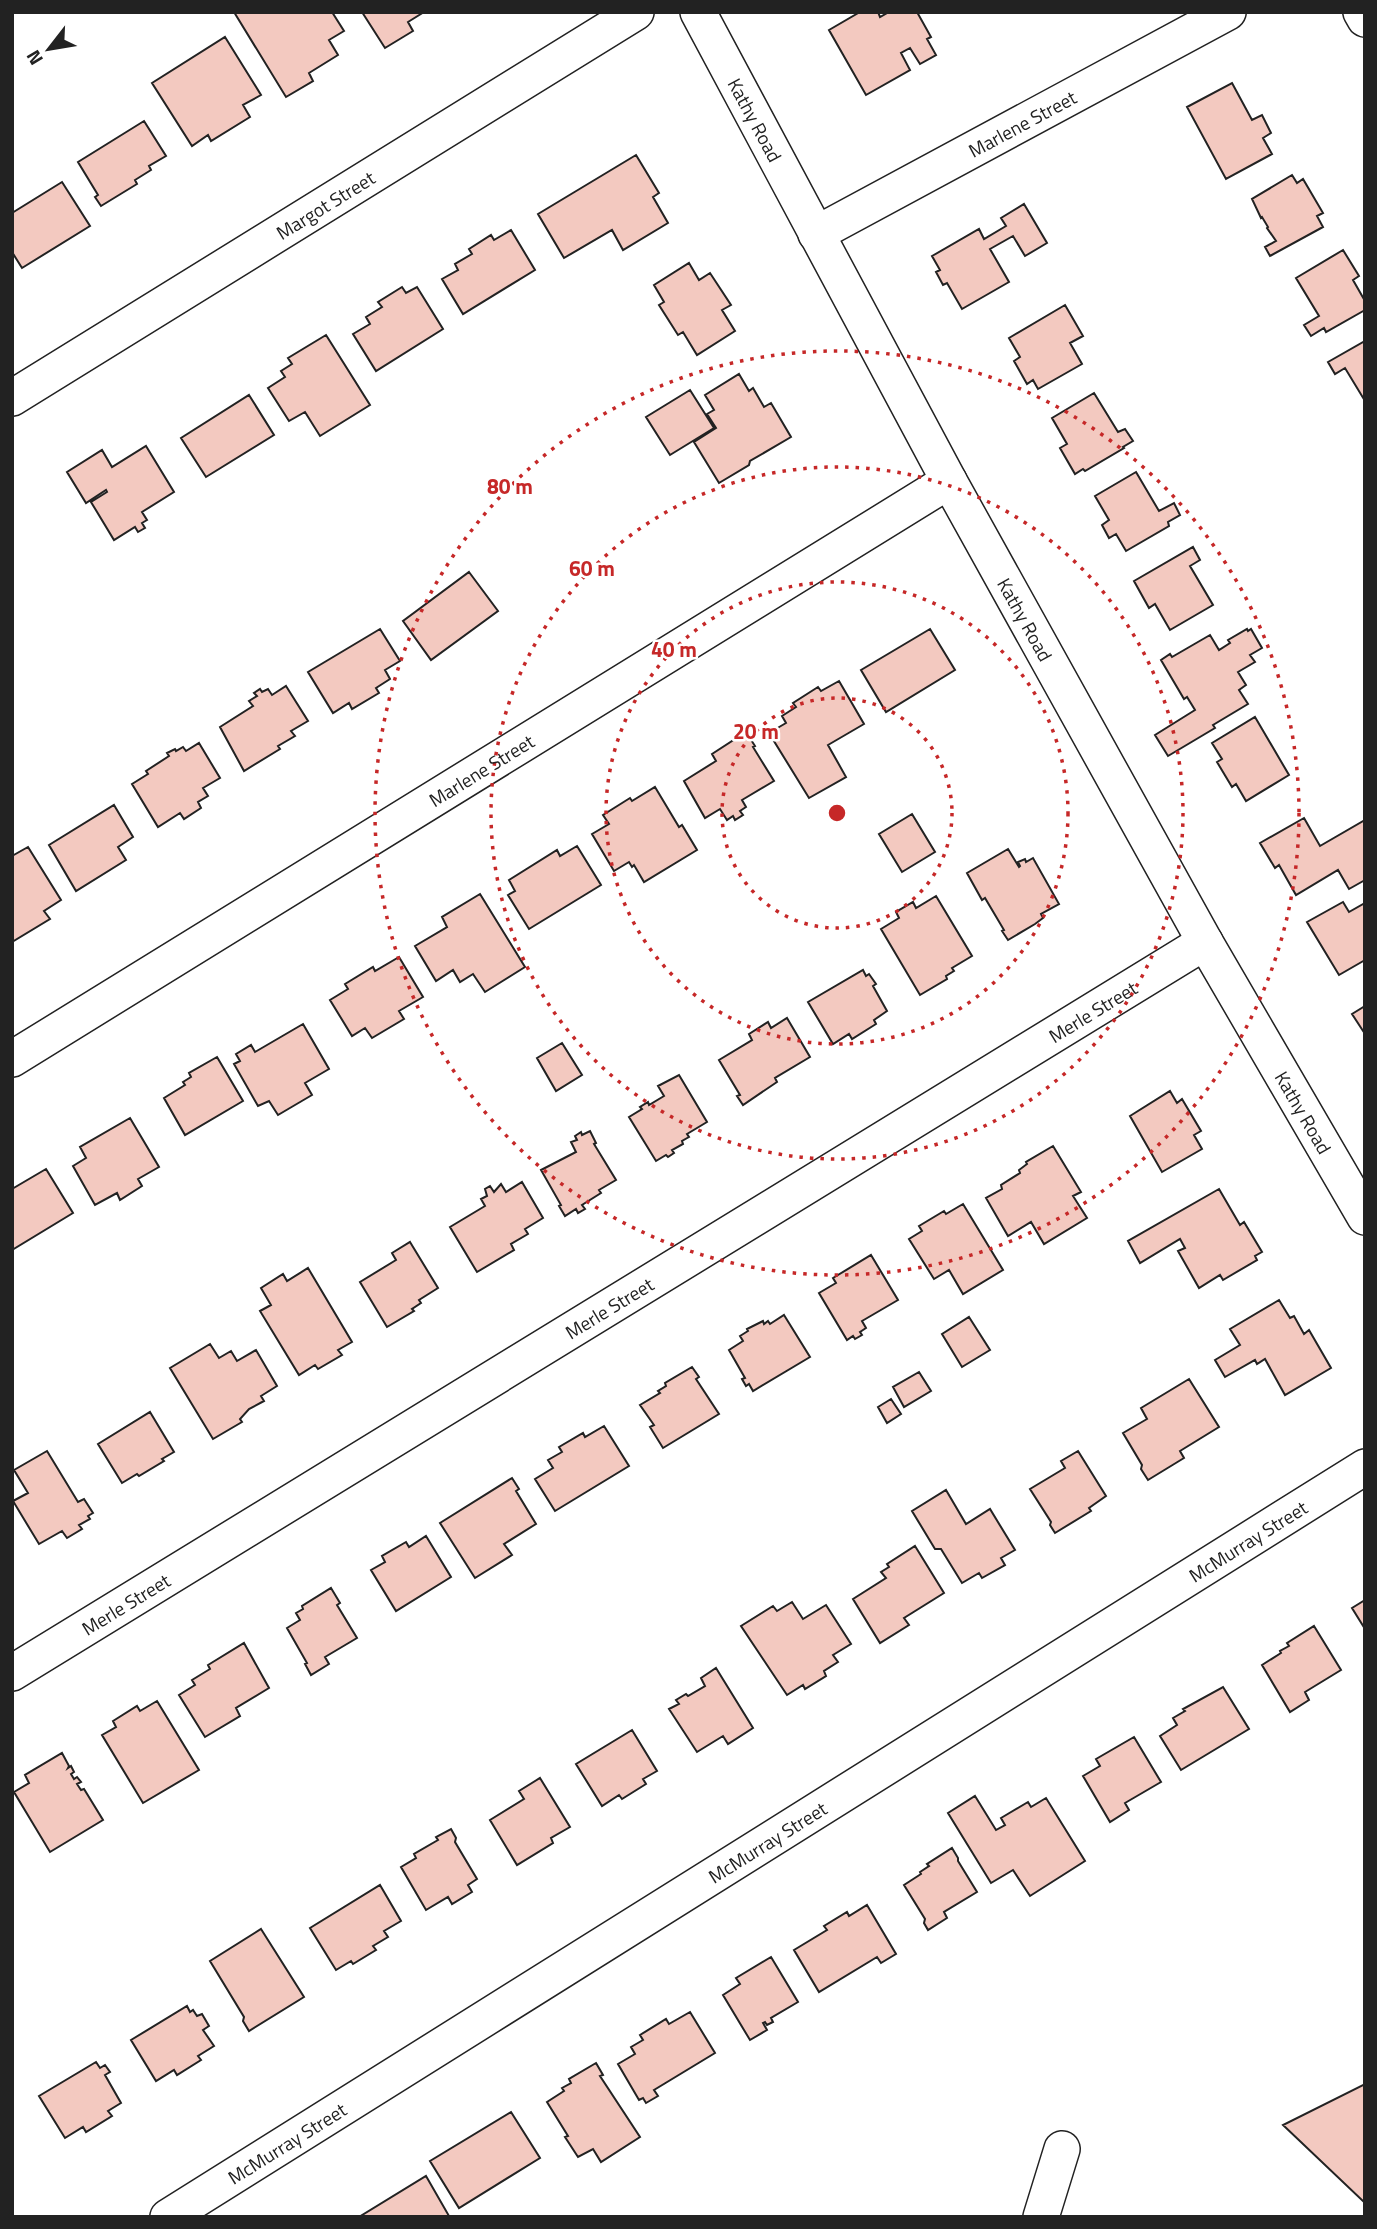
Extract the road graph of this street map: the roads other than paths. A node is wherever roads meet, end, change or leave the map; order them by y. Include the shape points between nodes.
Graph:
1 (636, 12) edge
2 (698, 12) edge
3 (1228, 12) edge
4 (1361, 12) edge
5 (1365, 19) edge
6 (816, 234) junction
7 (12, 398) edge
8 (949, 481) junction
9 (1205, 942) junction
10 (12, 1059) edge
11 (1365, 1217) edge
12 (1365, 1467) edge
13 (12, 1673) edge
14 (1062, 2149) dead end
15 (168, 2217) edge
16 (1041, 2217) edge

1 - 7 street, Margot Street
2 - 6 street, Kathy Road
3 - 6 street, Marlene Street
4 - 5 street
6 - 8 street, Kathy Road
8 - 9 street, Kathy Road
8 - 10 street, Marlene Street
9 - 11 street, Kathy Road
9 - 13 street, Merle Street
12 - 15 street, McMurray Street
14 - 16 street

